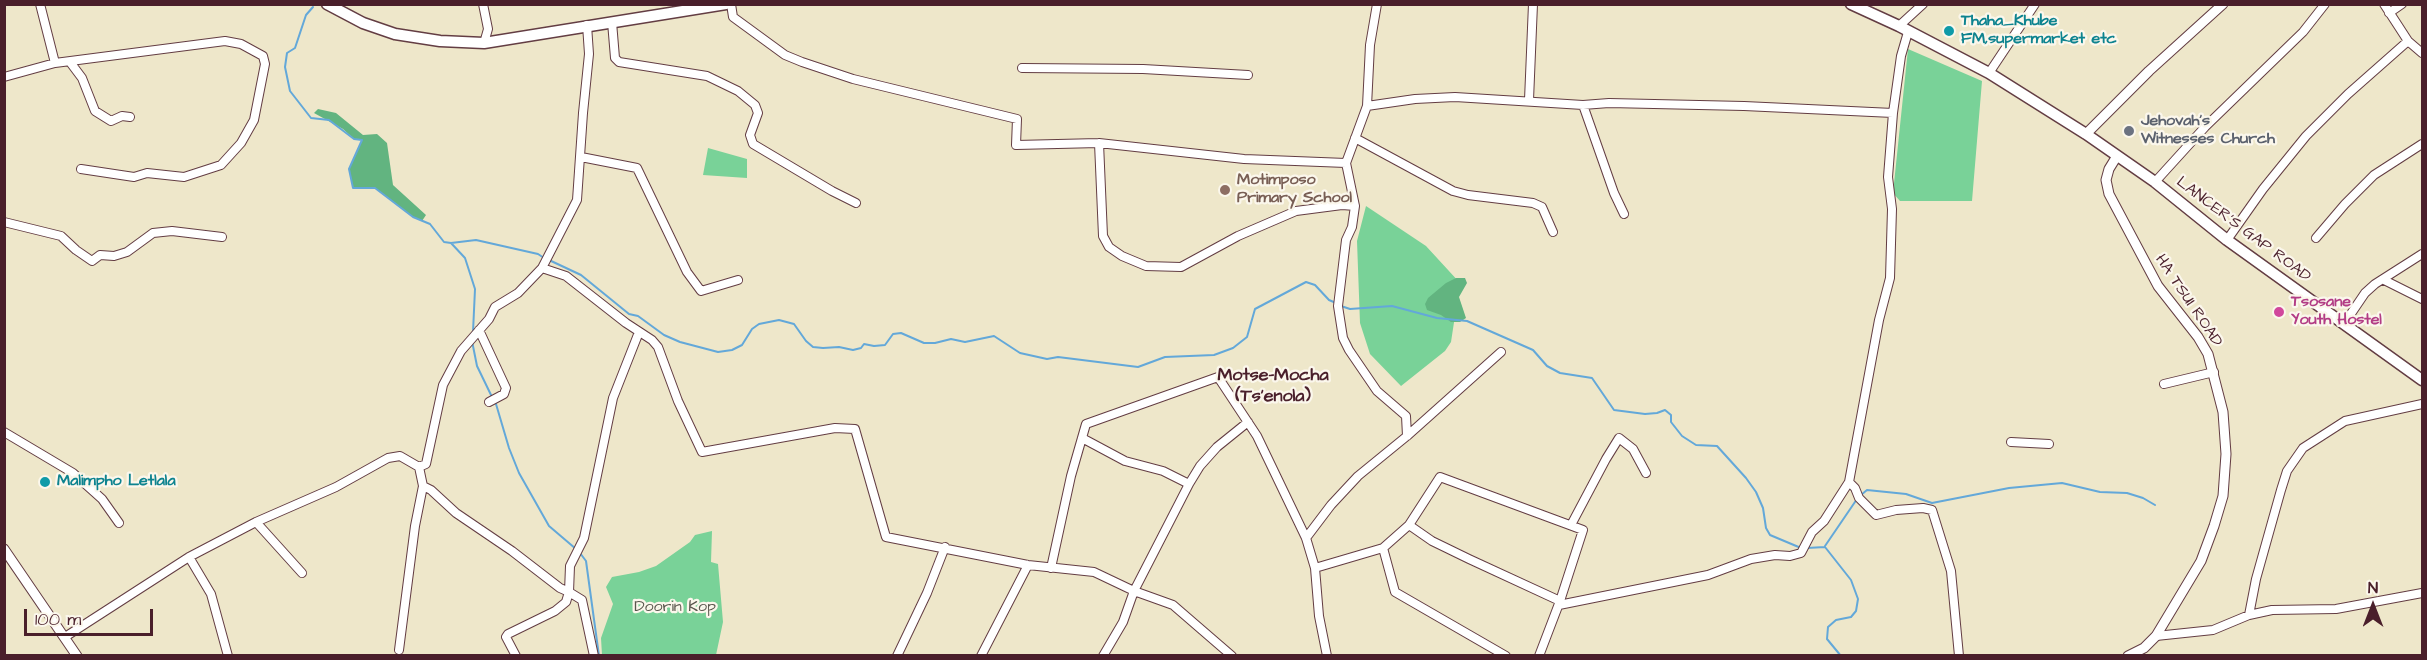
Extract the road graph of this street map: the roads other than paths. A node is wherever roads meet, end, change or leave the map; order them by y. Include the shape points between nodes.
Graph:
1 (40, 4) edge
2 (327, 4) edge
3 (483, 4) edge
4 (726, 4) edge
5 (731, 4) edge
6 (1377, 4) edge
7 (1533, 4) edge
8 (1851, 4) edge
9 (1923, 4) edge
10 (2035, 4) edge
11 (2223, 4) edge
12 (2325, 4) edge
13 (2384, 4) edge
14 (2402, 4) edge
15 (2390, 13) junction
16 (612, 22) junction
17 (588, 26) junction
18 (1904, 29) junction
19 (2408, 41) junction
20 (484, 43) junction
21 (2422, 53) edge
22 (70, 62) junction
23 (55, 63) junction
24 (1022, 68) dead end
25 (1989, 73) junction
26 (1248, 75) dead end
27 (4, 77) edge
28 (1528, 100) junction
29 (1583, 105) junction
30 (1367, 106) junction
31 (1893, 112) junction
32 (130, 117) dead end
33 (2086, 134) junction
34 (1355, 138) junction
35 (1099, 143) junction
36 (2422, 144) edge
37 (2117, 156) junction
38 (581, 157) junction
39 (1346, 163) junction
40 (81, 169) dead end
41 (2155, 182) junction
42 (856, 203) dead end
43 (1355, 206) junction
44 (1624, 214) dead end
45 (4, 222) edge
46 (1553, 232) dead end
47 (222, 237) dead end
48 (2316, 238) dead end
49 (2227, 240) junction
50 (2422, 254) edge
51 (544, 265) junction
52 (738, 280) dead end
53 (2384, 280) junction
54 (2422, 299) edge
55 (2344, 324) junction
56 (479, 330) junction
57 (639, 332) junction
58 (1501, 352) dead end
59 (2214, 372) junction
60 (2422, 380) edge
61 (2164, 384) dead end
62 (489, 402) dead end
63 (2422, 405) edge
64 (1248, 422) junction
65 (4, 432) edge
66 (1407, 436) junction
67 (1082, 438) junction
68 (2011, 442) dead end
69 (2049, 444) dead end
70 (419, 467) junction
71 (1646, 473) dead end
72 (1849, 482) junction
73 (1189, 484) junction
74 (423, 486) junction
75 (256, 522) junction
76 (119, 524) dead end
77 (1409, 525) junction
78 (1571, 525) junction
79 (1306, 538) junction
80 (945, 547) junction
81 (1383, 548) junction
82 (4, 549) edge
83 (189, 557) junction
84 (1028, 565) junction
85 (1051, 568) junction
86 (1315, 568) junction
87 (302, 573) dead end
88 (1134, 591) junction
89 (569, 592) junction
90 (2422, 593) edge
91 (1560, 603) junction
92 (2249, 615) junction
93 (2156, 636) junction
94 (64, 637) junction
95 (399, 650) dead end
96 (77, 656) edge
97 (228, 656) edge
98 (516, 656) edge
99 (594, 656) edge
100 (897, 656) edge
101 (981, 656) edge
102 (1103, 656) edge
103 (1232, 656) edge
104 (1327, 656) edge
105 (1506, 656) edge
106 (1539, 656) edge
107 (1959, 656) edge
108 (2128, 656) edge

1 - 23 street
2 - 20 main road via 395,34
3 - 20 street via 488,29
4 - 16 main road
5 - 35 street via 733,17 785,55 802,62 853,79 1017,118 1016,145
6 - 30 street
7 - 28 street
8 - 18 main road, LANCER'S GAP ROAD
9 - 18 street
10 - 25 street
11 - 33 street
12 - 41 street via 2303,32 2205,127
13 - 15 street
14 - 15 street
15 - 19 street
16 - 17 main road
16 - 42 street via 615,58 619,62 707,76 738,91 755,105 758,113 750,135 753,144
17 - 20 main road
17 - 38 street
18 - 25 main road, LANCER'S GAP ROAD
18 - 31 street
19 - 21 street
19 - 49 street via 2306,135
22 - 23 street
22 - 32 street via 86,85 95,111 111,121
22 - 40 street via 225,40 263,56 265,64 254,120 242,143 221,165 184,177 147,173 134,177
23 - 27 street
24 - 26 street
25 - 33 main road, LANCER'S GAP ROAD
28 - 29 street
28 - 30 street via 1455,97
29 - 31 street
29 - 44 street
30 - 34 street
31 - 72 street via 1888,177 1892,210 1890,278
33 - 37 main road, LANCER'S GAP ROAD
34 - 39 street
34 - 46 street via 1453,191 1542,207
35 - 39 street via 1244,159
35 - 43 street via 1103,236 1109,248 1146,266 1181,267 1238,236 1296,212
36 - 48 street via 2374,175
37 - 41 main road, LANCER'S GAP ROAD
37 - 59 street, HA TSUI ROAD via 2106,180 2116,211 2158,286 2198,337
38 - 51 street via 578,201
38 - 52 street via 637,168 687,272 701,291
39 - 43 street
41 - 49 main road, LANCER'S GAP ROAD
43 - 66 street via 1346,240 1338,306 1343,338 1356,364 1377,391 1406,416
45 - 47 street via 61,236 92,261 100,255 127,252 153,233 172,231
49 - 55 main road, LANCER'S GAP ROAD
50 - 53 street
51 - 56 street via 518,293 495,307
51 - 57 street via 566,276
53 - 54 street
53 - 55 street via 2365,293
55 - 60 main road, LANCER'S GAP ROAD
56 - 62 street via 506,388 504,394
56 - 70 street via 461,351 443,385 426,464
57 - 80 street via 658,347 702,452 835,428 855,429 886,537
57 - 89 street via 613,398 584,538 570,566
58 - 66 street
59 - 61 street
59 - 93 street, HA TSUI ROAD via 2223,411 2223,496 2201,561
63 - 92 street via 2345,421 2303,448 2281,490
64 - 67 street via 1218,377 1092,420 1086,424
64 - 73 street via 1216,447
64 - 79 street
65 - 76 street via 81,480 102,499
66 - 79 street via 1346,488
67 - 73 street via 1125,461 1163,471
67 - 85 street
68 - 69 street
70 - 74 street
70 - 75 street via 400,456 388,458 336,487
71 - 78 street via 1633,449 1619,438
72 - 91 street via 1801,553 1751,559 1708,575
72 - 107 street via 1876,515 1905,509 1932,510 1951,571
73 - 88 street
74 - 89 street via 480,532
74 - 95 street
75 - 83 street
75 - 87 street
77 - 78 street via 1440,477
77 - 81 street
77 - 91 street via 1432,541
78 - 91 street via 1583,530
79 - 86 street
80 - 84 street
80 - 100 street
81 - 86 street
81 - 105 street via 1395,592
82 - 94 street
83 - 94 street
83 - 97 street via 211,594
84 - 85 street
84 - 101 street
85 - 88 street via 1094,572
86 - 104 street
88 - 102 street via 1123,622
88 - 103 street via 1173,605
89 - 98 street via 566,602 555,611 508,634
89 - 99 street via 582,600
90 - 92 street via 2336,609 2272,610
91 - 106 street
92 - 93 street via 2212,630
93 - 108 street, HA TSUI ROAD
94 - 96 street

